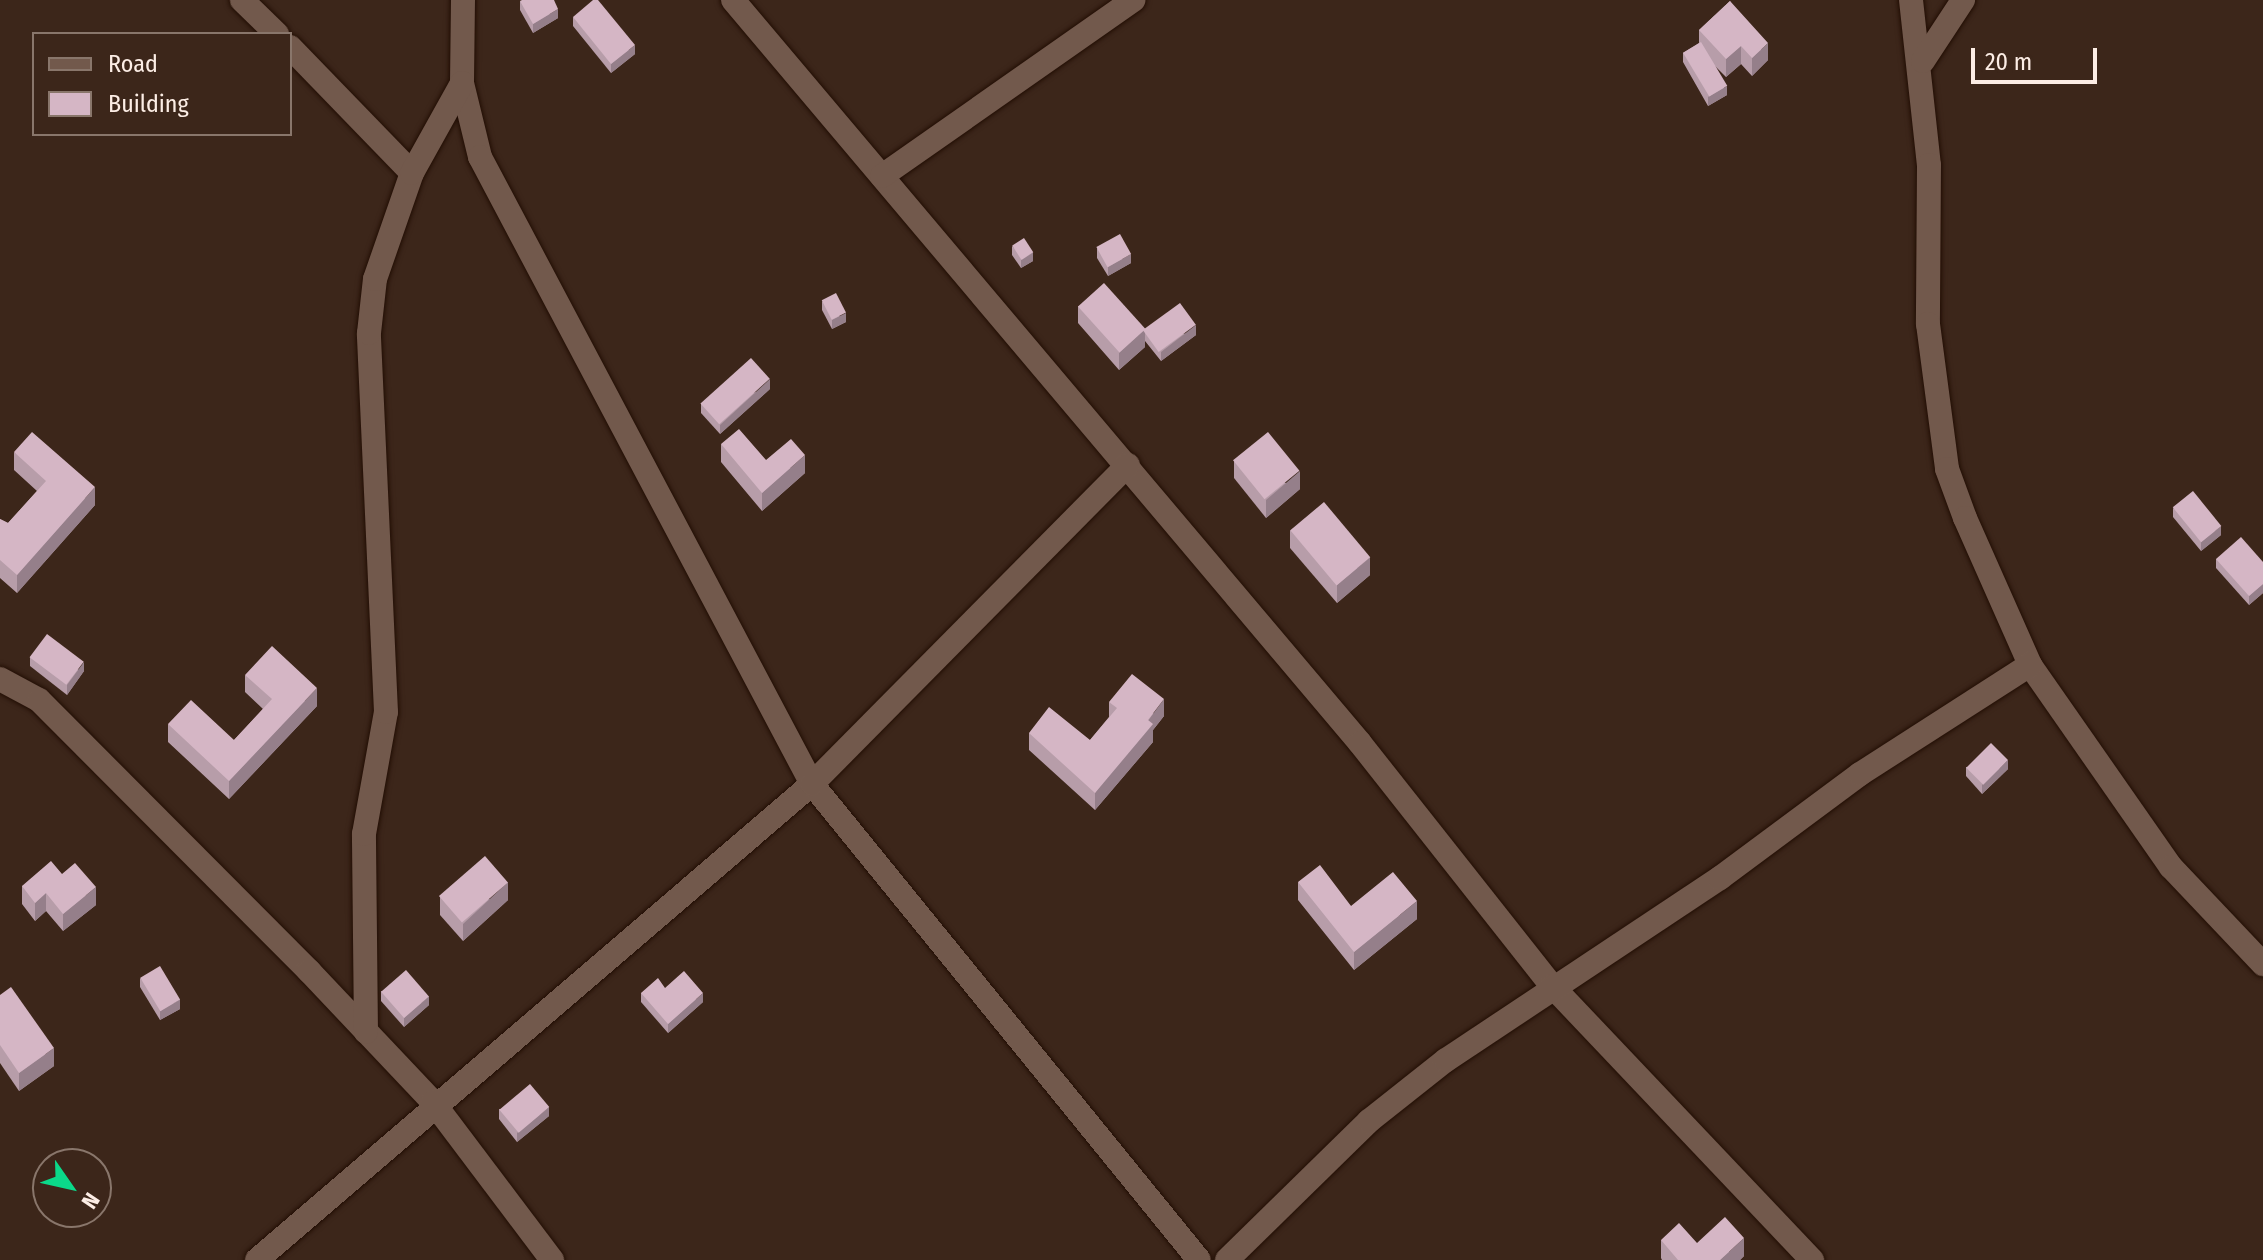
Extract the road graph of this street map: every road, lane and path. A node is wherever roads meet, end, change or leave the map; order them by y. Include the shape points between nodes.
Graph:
1 (242, 0) edge
2 (463, 0) edge
3 (733, 0) edge
4 (1133, 0) edge
5 (1911, 0) edge
6 (1963, 0) edge
7 (275, 32) edge
8 (292, 49) edge
9 (1923, 61) junction
10 (462, 83) junction
11 (412, 173) junction
12 (882, 176) junction
13 (1128, 465) junction
14 (2030, 665) junction
15 (0, 679) edge
16 (812, 784) junction
17 (2263, 964) edge
18 (1552, 986) junction
19 (366, 1032) junction
20 (433, 1102) junction
21 (257, 1260) edge
22 (552, 1260) edge
23 (1199, 1260) edge
24 (1227, 1260) edge
25 (1812, 1260) edge

1 - 7 street
2 - 10 street
3 - 12 street
4 - 12 street
5 - 9 street
6 - 9 street
8 - 11 street
9 - 14 street via 1928,324 1938,420 1965,518
10 - 11 street
10 - 16 street via 480,157
11 - 19 street via 375,279 369,333 386,712 364,834
12 - 13 street
13 - 16 street
13 - 18 street
14 - 17 street via 2171,867
14 - 18 street
15 - 19 street via 39,700
16 - 20 street
16 - 23 street
18 - 24 street via 1369,1121
18 - 25 street
19 - 20 street
20 - 21 street
20 - 22 street

